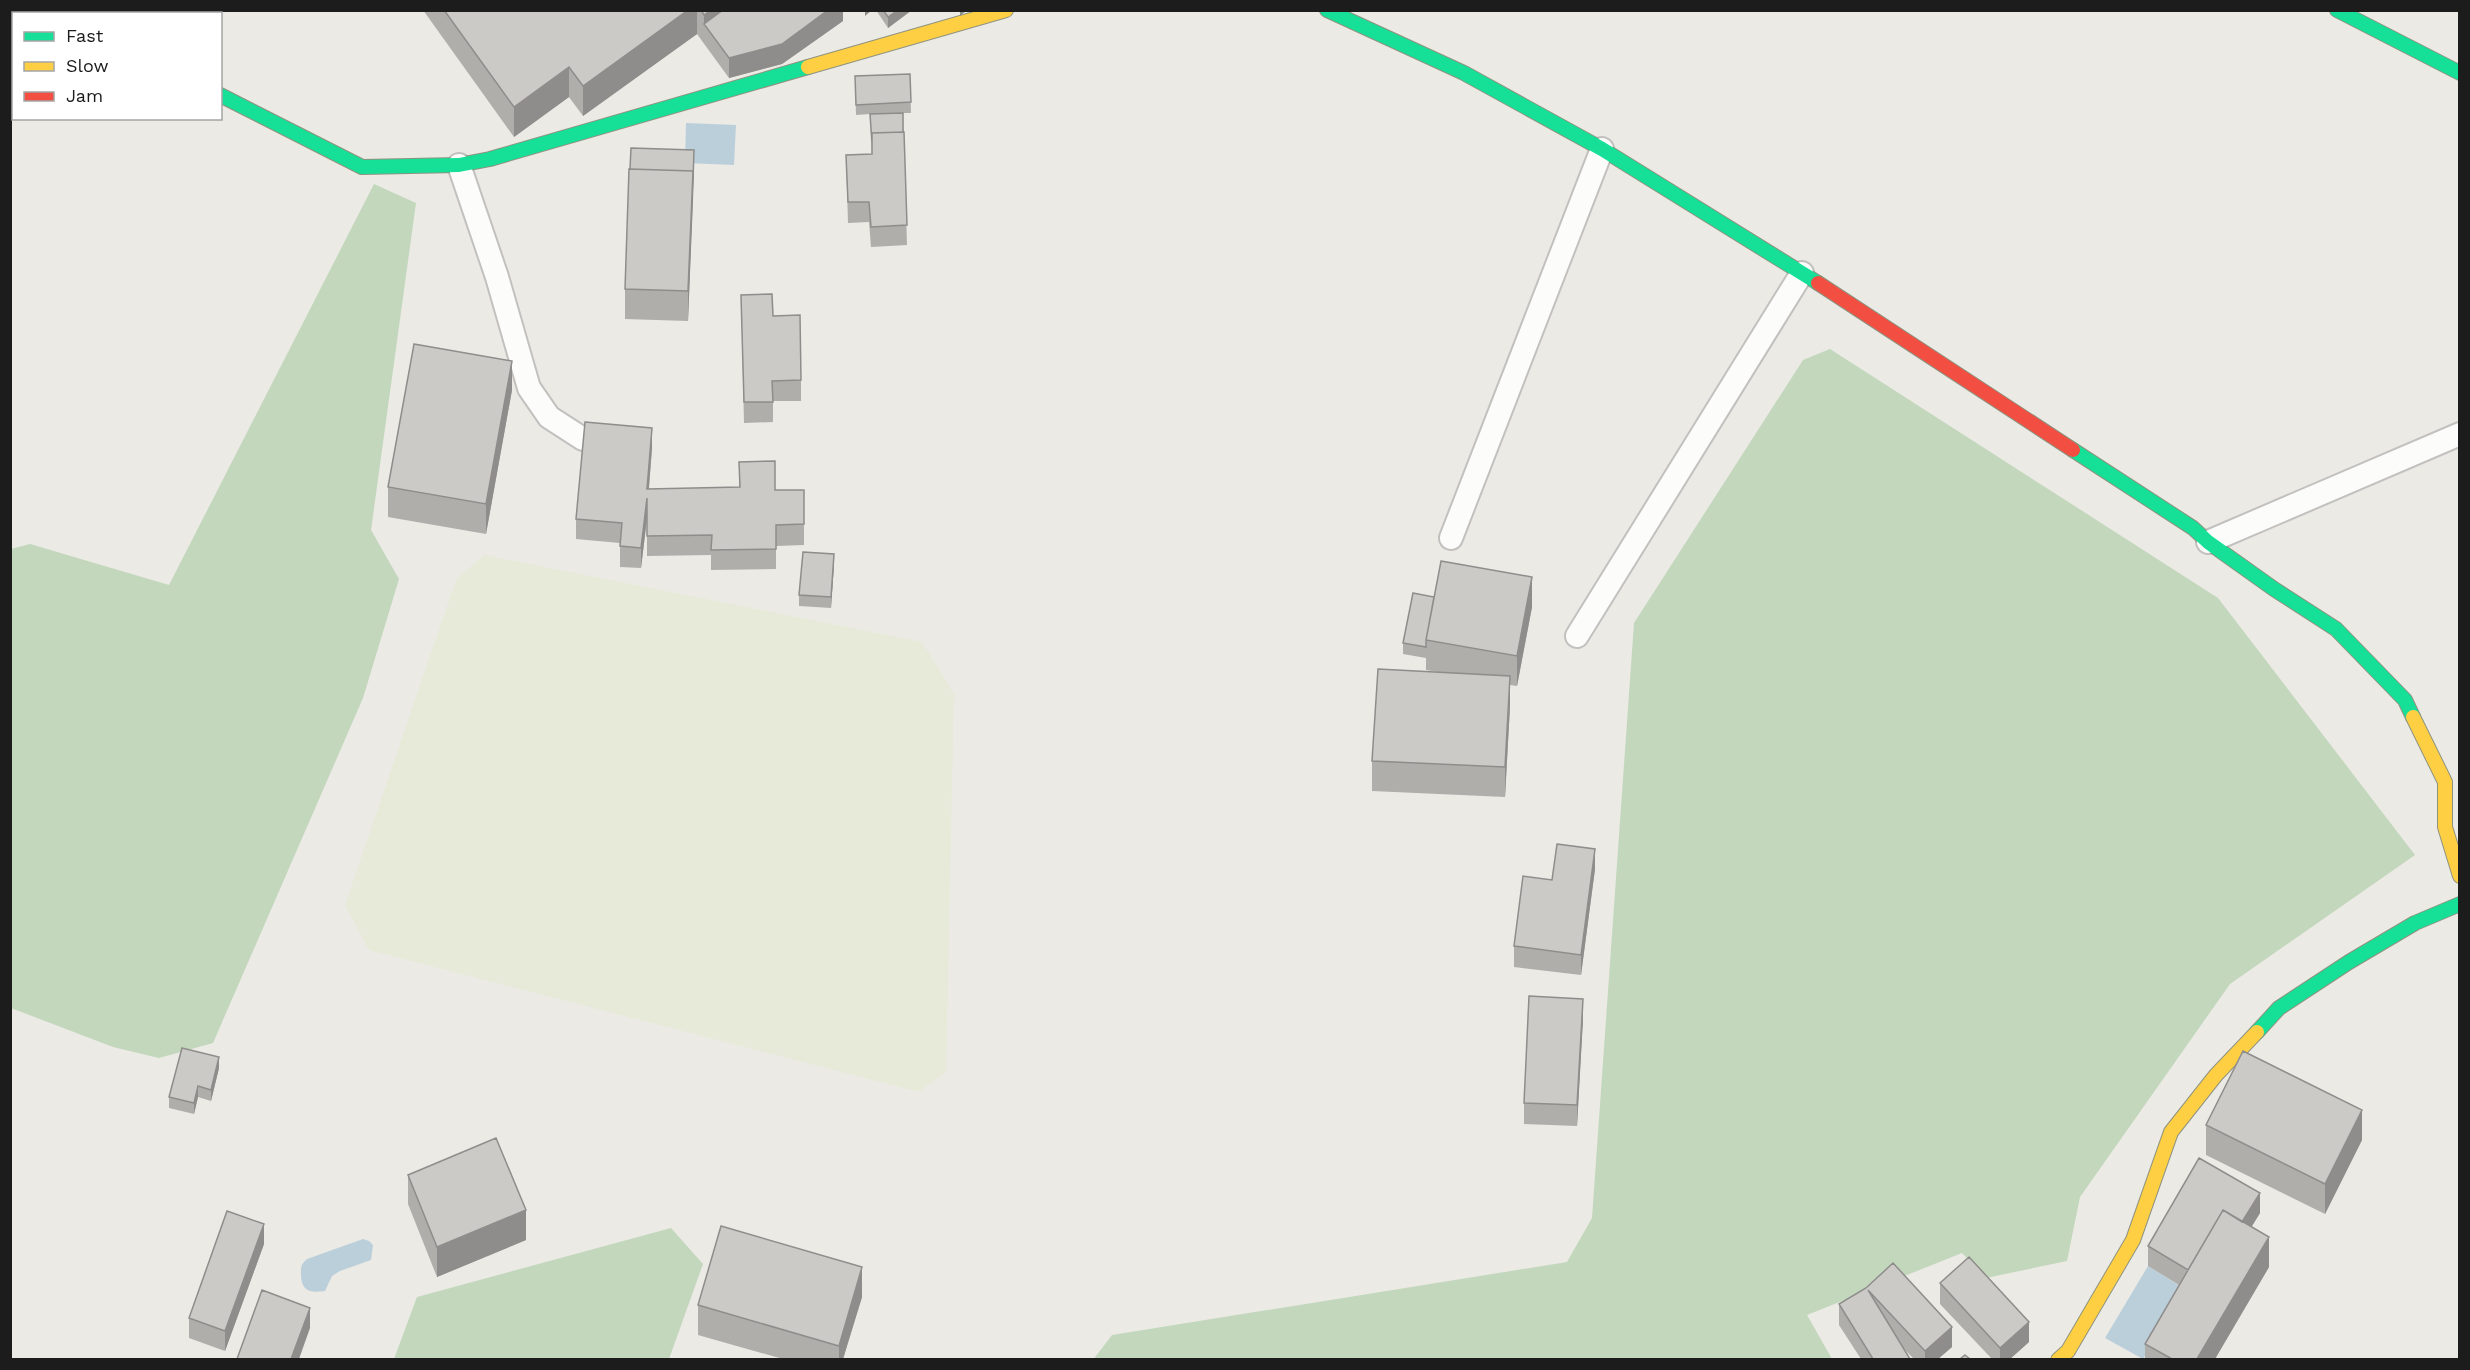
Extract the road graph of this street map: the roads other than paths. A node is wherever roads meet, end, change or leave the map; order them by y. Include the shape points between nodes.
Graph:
1 (1006, 10) edge
2 (1328, 10) edge
3 (2337, 10) edge
4 (2460, 73) edge
5 (222, 96) edge
6 (1602, 149) junction
7 (459, 165) junction
8 (1802, 273) junction
9 (2460, 434) edge
10 (583, 439) edge
11 (1451, 538) dead end
12 (2208, 542) junction
13 (1577, 636) dead end
14 (2460, 876) edge
15 (2460, 904) edge
16 (2058, 1359) edge

1 - 7 street
2 - 6 street via 1464,73
3 - 4 street
5 - 7 street via 362,167
6 - 8 street
6 - 11 lane
7 - 10 lane via 529,388 549,417
8 - 12 street via 2193,528
8 - 13 lane
9 - 12 lane
12 - 14 street via 2336,629 2405,700 2445,783 2445,827
15 - 16 street via 2415,923 2279,1008 2216,1075 2171,1132 2133,1240 2068,1351

